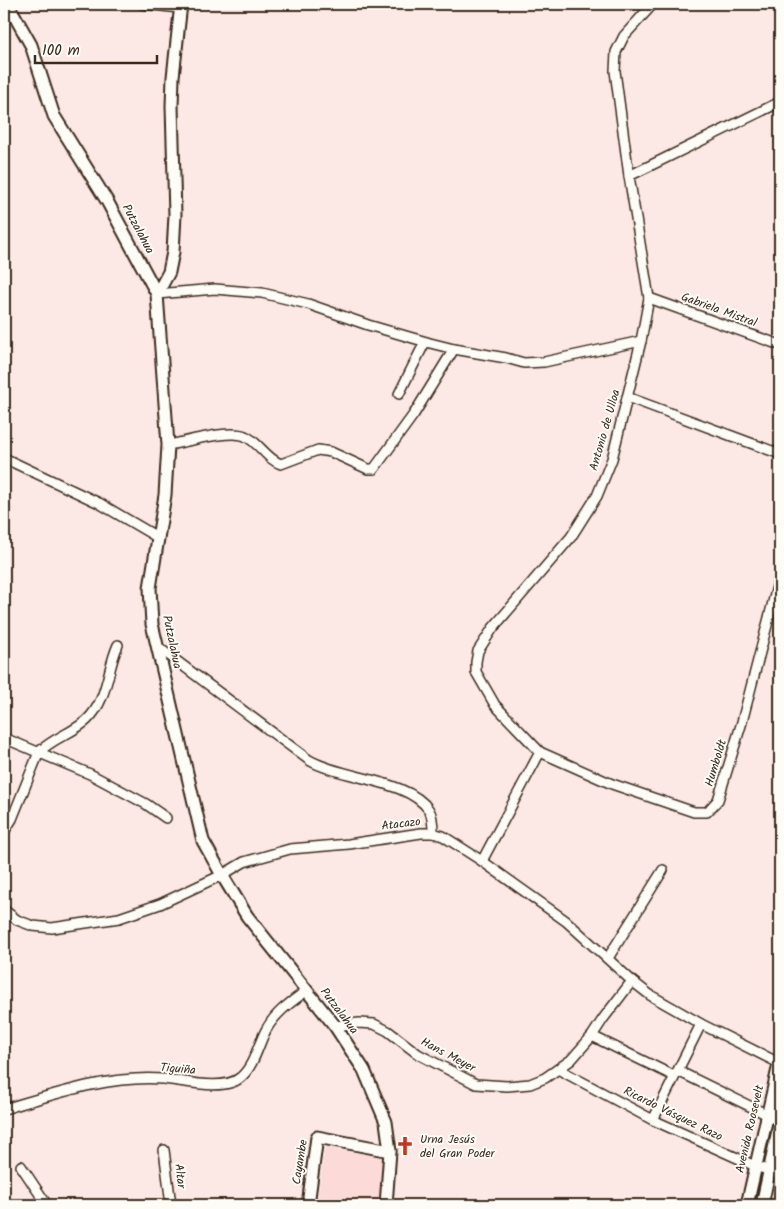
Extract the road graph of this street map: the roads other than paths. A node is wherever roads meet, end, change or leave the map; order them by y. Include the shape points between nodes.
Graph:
1 (6, 4) edge
2 (142, 4) edge
3 (653, 4) edge
4 (180, 6) edge
5 (780, 102) edge
6 (629, 176) junction
7 (157, 294) junction
8 (649, 298) junction
9 (641, 341) junction
10 (425, 342) junction
11 (780, 345) edge
12 (454, 349) junction
13 (399, 394) dead end
14 (627, 397) junction
15 (168, 445) junction
16 (780, 454) edge
17 (4, 458) edge
18 (157, 537) junction
19 (780, 576) edge
20 (118, 645) dead end
21 (158, 647) junction
22 (4, 738) edge
23 (39, 752) junction
24 (540, 752) junction
25 (166, 818) dead end
26 (4, 832) edge
27 (433, 833) junction
28 (482, 861) junction
29 (663, 870) dead end
30 (222, 875) junction
31 (4, 910) edge
32 (608, 958) junction
33 (632, 981) junction
34 (306, 991) junction
35 (701, 1024) junction
36 (335, 1026) junction
37 (592, 1036) junction
38 (779, 1067) edge
39 (558, 1069) junction
40 (676, 1073) junction
41 (4, 1109) edge
42 (768, 1115) junction
43 (653, 1120) junction
44 (780, 1121) edge
45 (164, 1150) dead end
46 (390, 1151) junction
47 (21, 1166) dead end
48 (755, 1166) junction
49 (775, 1172) edge
50 (47, 1205) edge
51 (171, 1205) edge
52 (308, 1205) edge
53 (386, 1205) edge
54 (747, 1205) edge
55 (762, 1205) edge

1 - 7 street, Putzalahua via 30,45 54,116 107,201
2 - 4 street
3 - 6 street, Antonio de Ulloa via 624,36 616,52
4 - 7 street via 172,97 173,252 169,272
5 - 6 street
6 - 8 street, Antonio de Ulloa
7 - 10 street via 215,289 262,293 308,304
7 - 15 street, Putzalahua
8 - 9 street, Antonio de Ulloa
8 - 11 street, Gabriela Mistral
9 - 12 street via 524,364
9 - 14 street, Antonio de Ulloa
10 - 12 street
10 - 13 street
12 - 15 street via 414,414 374,468 368,470 331,452 318,450 281,464 246,436 236,434
14 - 16 street
14 - 24 street, Antonio de Ulloa via 612,459 597,496 571,537 493,628 478,651 476,672 495,705
15 - 18 street, Putzalahua via 165,495
17 - 18 street via 98,503
18 - 21 street, Putzalahua via 150,588 152,624
19 - 24 street, Humboldt via 718,800 707,812 694,812 612,784
20 - 23 street via 102,696 89,718 46,744
21 - 27 street via 309,760 331,771 391,787 418,798 431,812
21 - 30 street, Putzalahua via 203,841
22 - 23 street
23 - 25 street via 106,782
23 - 26 street
24 - 28 street
27 - 28 street, Atacazo
27 - 30 street, Atacazo via 290,849 244,862
28 - 32 street, Atacazo via 566,921
29 - 32 street
30 - 31 street, Atacazo via 160,904 119,918 73,926 33,926
30 - 34 street, Putzalahua via 247,916
32 - 33 street, Atacazo
33 - 35 street, Atacazo
33 - 37 street, Hans Meyer
34 - 36 street, Putzalahua
34 - 41 street, Tiguiña via 274,1017 251,1064 241,1078 229,1083 217,1085 163,1079 111,1082
35 - 38 street, Atacazo
35 - 40 street
36 - 39 street, Hans Meyer via 374,1024 418,1054 476,1084 530,1084
36 - 46 street, Putzalahua via 364,1070 386,1122
37 - 39 street, Hans Meyer via 571,1060
37 - 40 street
38 - 42 street, Avenida Roosevelt
39 - 43 street, Ricardo Vásquez Razo
40 - 42 street
40 - 43 street
42 - 44 street
42 - 48 street, Avenida Roosevelt
43 - 48 street, Ricardo Vásquez Razo
44 - 49 street
45 - 51 street, Altar
46 - 52 street, Cayambe via 316,1137
46 - 53 street, Putzalahua
47 - 50 street
48 - 49 street, Ricardo Vásquez Razo
48 - 54 street, Avenida Roosevelt
49 - 55 street

